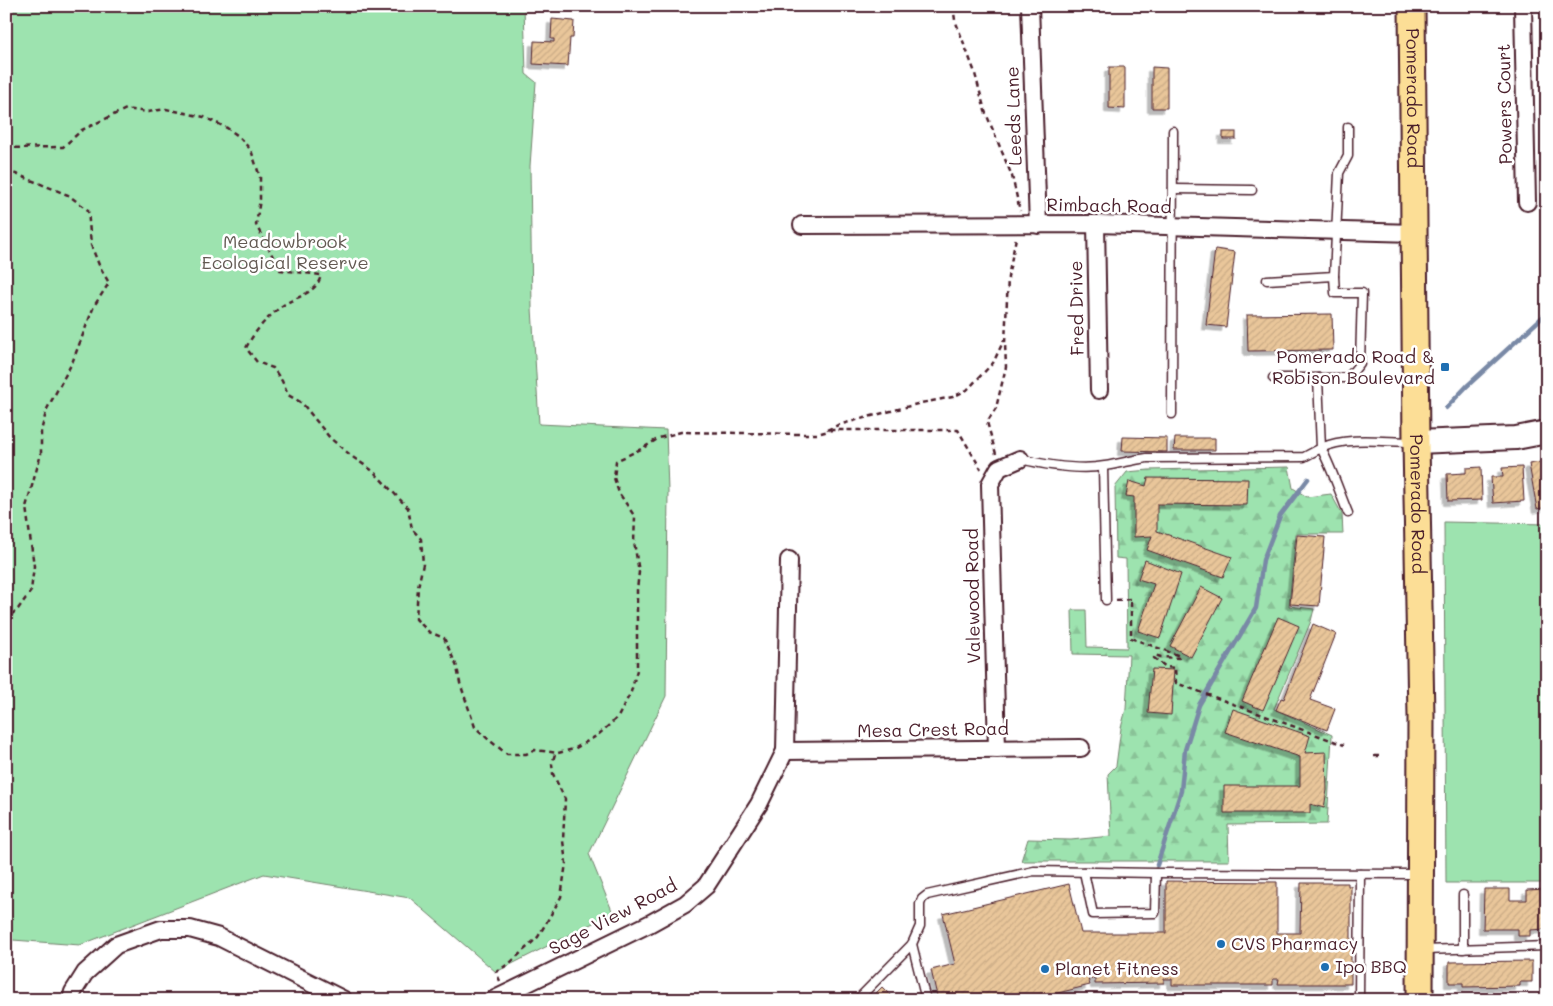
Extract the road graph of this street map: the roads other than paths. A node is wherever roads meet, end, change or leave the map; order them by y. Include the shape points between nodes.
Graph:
1 (1030, 6) edge
2 (1412, 6) edge
3 (1523, 6) edge
4 (1348, 127) dead end
5 (1173, 131) dead end
6 (1173, 189) junction
7 (1252, 190) dead end
8 (1527, 202) dead end
9 (1096, 224) junction
10 (802, 225) dead end
11 (1038, 225) junction
12 (1173, 227) junction
13 (1337, 231) junction
14 (1414, 233) junction
15 (1334, 276) junction
16 (1267, 280) dead end
17 (1273, 378) dead end
18 (1318, 378) junction
19 (1099, 390) dead end
20 (1172, 414) dead end
21 (1547, 432) edge
22 (1416, 442) junction
23 (1321, 448) junction
24 (1020, 459) joint
25 (1104, 466) junction
26 (1348, 513) dead end
27 (789, 560) dead end
28 (1106, 600) road end
29 (1081, 748) dead end
30 (997, 749) junction
31 (785, 751) junction
32 (1084, 872) junction
33 (1156, 873) junction
34 (1360, 874) junction
35 (1420, 874) junction
36 (1463, 895) dead end
37 (912, 944) junction
38 (1547, 946) edge
39 (1463, 949) junction
40 (1420, 950) junction
41 (499, 997) edge
42 (71, 1000) edge
43 (344, 1000) edge
44 (857, 1000) edge
45 (926, 1000) edge
46 (1359, 1000) edge
47 (1420, 1000) edge

1 - 11 street, Leeds Lane
2 - 14 main road, Pomerado Road
3 - 8 street, Powers Court
4 - 13 lane via 1348,156 1339,173
5 - 6 lane
6 - 7 lane
6 - 12 lane
9 - 11 street, Rimbach Road
9 - 12 street, Rimbach Road
9 - 19 street, Fred Drive
10 - 11 street, Rimbach Road
12 - 13 street, Rimbach Road
12 - 20 lane
13 - 14 street, Rimbach Road
13 - 15 lane
14 - 22 main road, Pomerado Road
15 - 16 lane
15 - 18 lane via 1335,293 1362,293 1360,364 1348,378
17 - 18 lane
18 - 23 lane
21 - 22 street via 1516,438
22 - 23 lane via 1333,442
22 - 35 main road, Pomerado Road
23 - 25 lane via 1304,457 1147,458
23 - 26 lane
24 - 25 lane via 1043,465
24 - 30 street, Valewood Road via 999,468 990,484
25 - 28 lane
27 - 31 street, Sage View Road
29 - 30 street, Mesa Crest Road
30 - 31 street, Mesa Crest Road
31 - 41 street, Sage View Road via 759,804 706,886 685,904 649,924
32 - 33 lane
32 - 33 lane via 1093,914 1155,912
32 - 37 lane via 1034,871 927,895 920,904 920,926
33 - 34 lane
34 - 35 lane
34 - 46 lane
35 - 40 main road, Pomerado Road
36 - 39 lane
37 - 44 lane
37 - 45 lane
38 - 39 lane
39 - 40 lane
40 - 47 main road, Pomerado Road
42 - 43 street via 84,973 116,945 161,929 190,929 218,937

